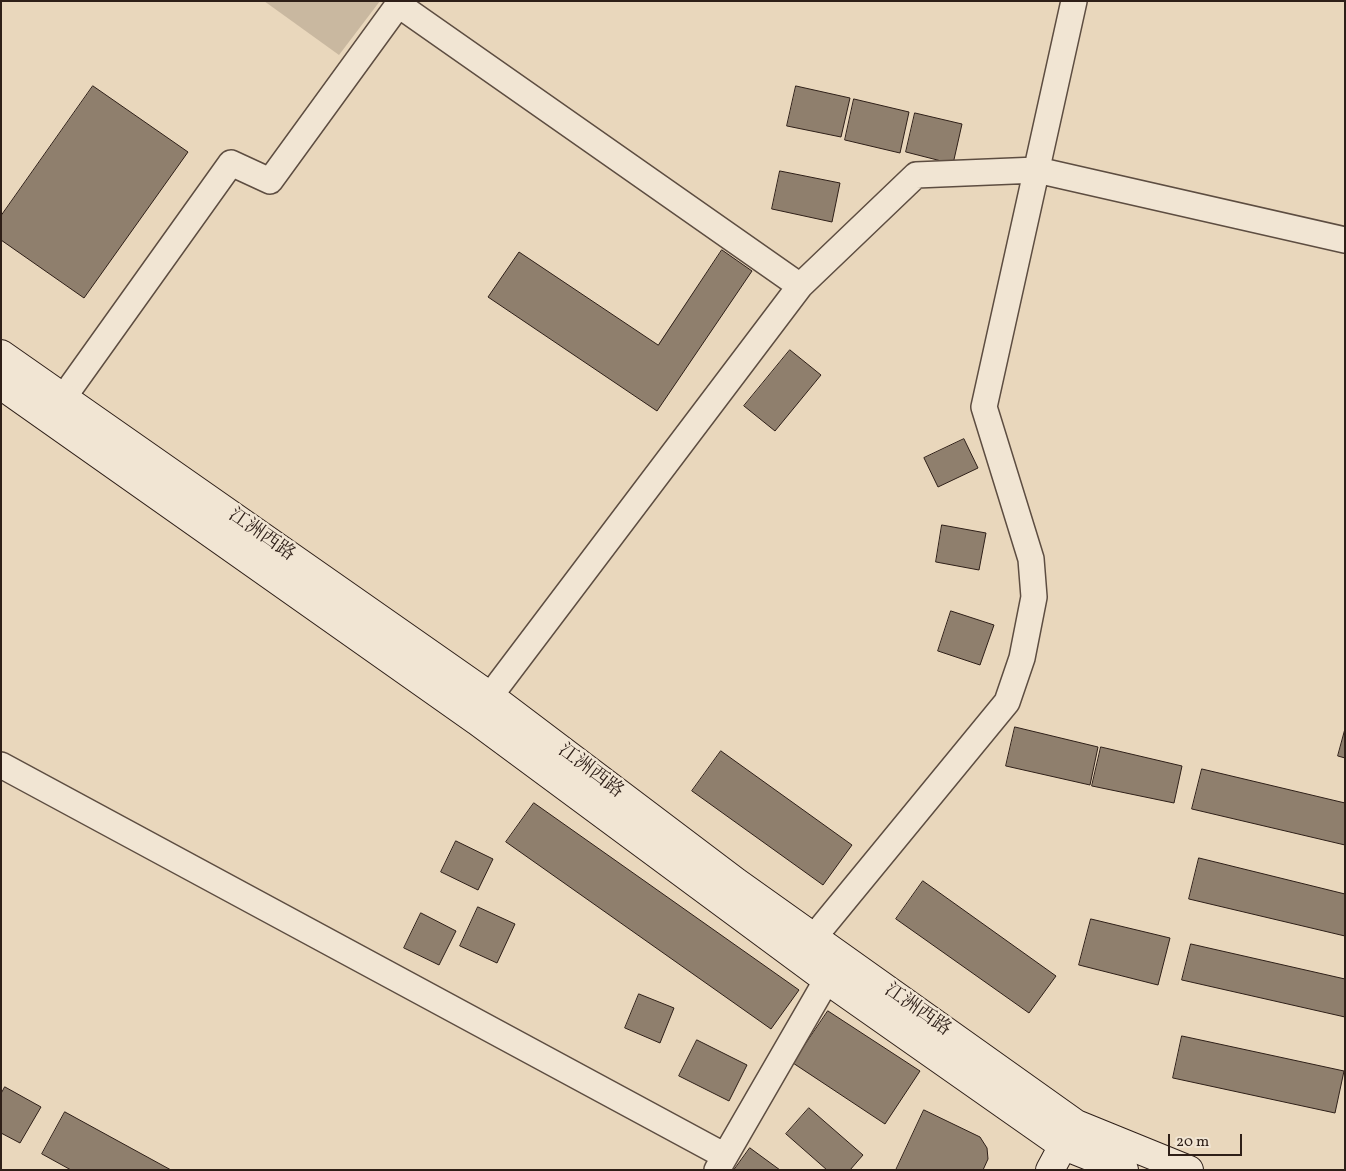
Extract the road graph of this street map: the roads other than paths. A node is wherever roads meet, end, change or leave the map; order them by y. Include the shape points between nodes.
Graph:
1 (1074, 1) edge
2 (400, 3) edge
3 (1036, 170) junction
4 (1345, 240) edge
5 (800, 286) junction
6 (1, 354) edge
7 (1, 385) edge
8 (63, 398) junction
9 (490, 696) junction
10 (1, 765) edge
11 (814, 937) junction
12 (833, 968) junction
13 (1069, 1134) junction
14 (721, 1163) edge
15 (1050, 1170) edge
16 (1124, 1170) edge
17 (1189, 1170) edge

1 - 3 street
2 - 5 street
2 - 8 street via 270,181 231,163
3 - 4 street
3 - 5 street via 916,175
3 - 11 street via 984,408 1031,560 1034,597 1022,658 1008,702
5 - 9 street
6 - 8 main road, 江洲西路
7 - 12 main road, 江洲西路
8 - 9 main road, 江洲西路
9 - 11 main road, 江洲西路
10 - 14 street
11 - 12 main road, 江洲西路
12 - 13 main road, 江洲西路
12 - 14 street
13 - 15 main road
13 - 16 main road, 江洲西路
13 - 17 main road, 江洲西路

